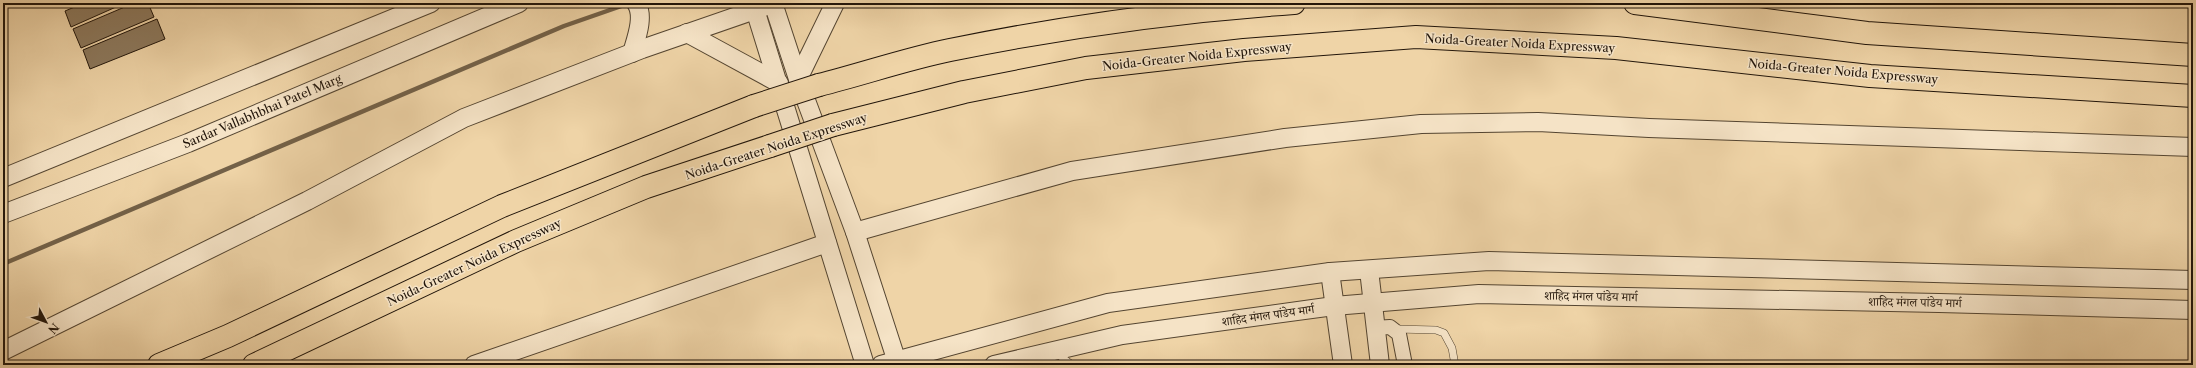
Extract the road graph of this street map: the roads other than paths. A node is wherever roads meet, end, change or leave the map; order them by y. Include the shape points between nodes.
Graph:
1 (431, 3) edge
2 (519, 3) edge
3 (636, 3) edge
4 (774, 3) edge
5 (835, 3) edge
6 (1294, 3) edge
7 (1635, 3) edge
8 (754, 6) edge
9 (687, 33) junction
10 (632, 53) junction
11 (2193, 55) edge
12 (798, 79) junction
13 (779, 84) junction
14 (2193, 96) edge
15 (2193, 147) edge
16 (3, 178) edge
17 (3, 214) edge
18 (855, 232) junction
19 (827, 243) junction
20 (1369, 270) junction
21 (1330, 272) junction
22 (2193, 280) edge
23 (1372, 304) junction
24 (1334, 306) junction
25 (2193, 310) edge
26 (1374, 328) junction
27 (1396, 330) junction
28 (3, 351) edge
29 (1054, 351) junction
30 (892, 364) edge
31 (159, 365) edge
32 (254, 365) edge
33 (474, 365) edge
34 (865, 365) edge
35 (994, 365) edge
36 (1072, 365) edge
37 (1343, 365) edge
38 (1380, 365) edge
39 (1405, 365) edge
40 (1455, 365) edge

1 - 16 street
2 - 17 street, Sardar Vallabhbhai Patel Marg via 188,143
3 - 10 street via 639,7 639,26
4 - 8 street
4 - 12 street
5 - 12 street
6 - 31 highway, bridge via 1240,7 1077,28 949,50 754,106 502,206 228,336
7 - 11 highway via 1867,33
8 - 9 street
8 - 13 street
9 - 10 street
9 - 13 street
10 - 28 street via 464,118 307,201
12 - 18 street
13 - 19 street
14 - 32 highway, Noida-Greater Noida Expressway, bridge via 1870,76 1616,48 1416,37 1244,50 1086,68 964,92 833,125 646,187 516,241
15 - 18 street via 1538,122 1422,124 1285,138 1072,171
18 - 30 street
19 - 33 street
19 - 34 street
20 - 21 street
20 - 22 street via 1489,261
20 - 23 street
21 - 24 street
21 - 30 street via 1108,303
23 - 24 street, शाहिद मंगल पांडेय मार्ग
23 - 25 street, शाहिद मंगल पांडेय मार्ग via 1479,294 1931,302
23 - 26 street
24 - 29 street, शाहिद मंगल पांडेय मार्ग via 1122,335
24 - 37 street
26 - 27 street via 1390,327
26 - 38 street
27 - 39 street via 1401,339
27 - 40 lane via 1436,330 1444,333 1452,348
29 - 35 street, शाहिद मंगल पांडेय मार्ग
29 - 36 lane

